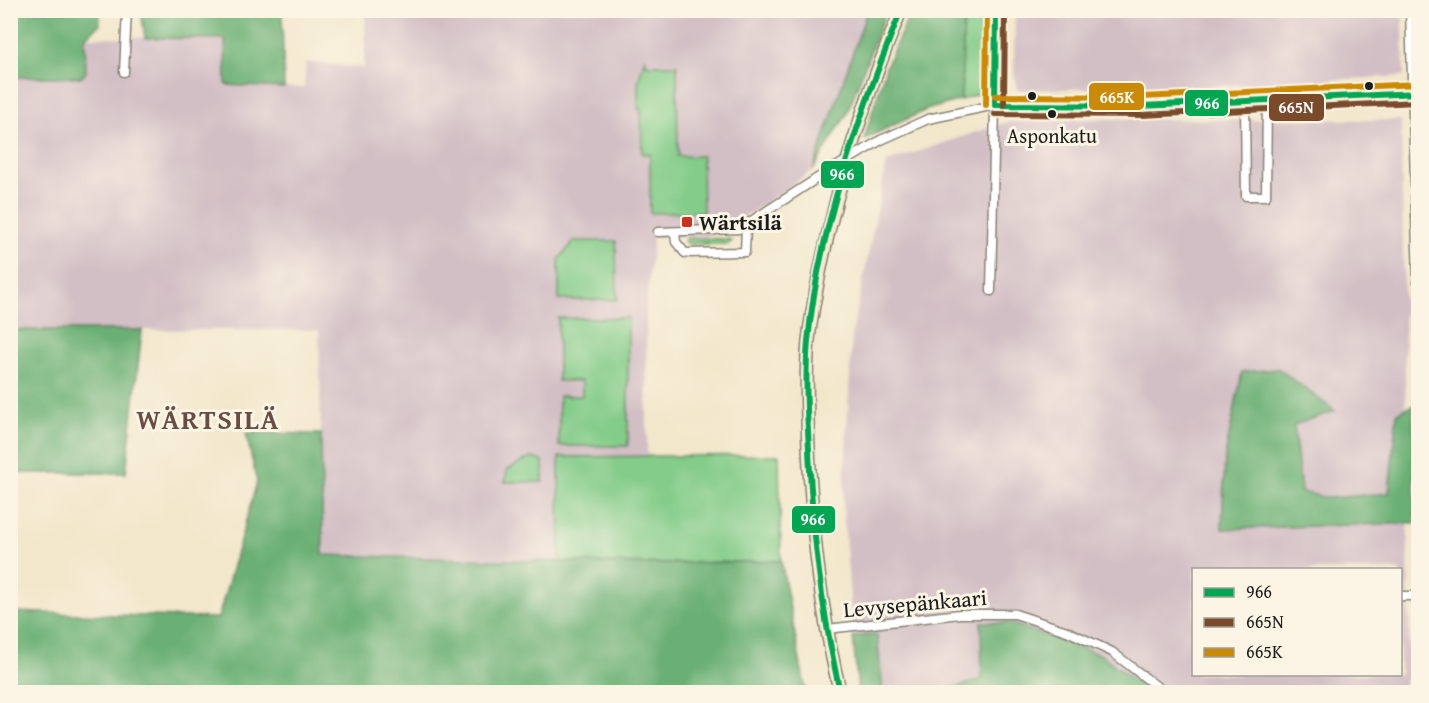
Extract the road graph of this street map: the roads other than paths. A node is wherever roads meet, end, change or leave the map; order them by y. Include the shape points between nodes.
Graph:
1 (127, 10) edge
2 (901, 10) edge
3 (996, 10) edge
4 (1410, 10) edge
5 (124, 72) dead end
6 (1416, 93) edge
7 (1245, 101) junction
8 (1267, 101) junction
9 (995, 105) junction
10 (746, 226) junction
11 (658, 232) dead end
12 (675, 232) junction
13 (1419, 282) edge
14 (991, 291) dead end
15 (1402, 596) edge
16 (1419, 596) edge
17 (827, 629) junction
18 (840, 693) edge
19 (1164, 693) edge

1 - 5 street
2 - 17 main road via 842,178 826,239 810,330 810,487
3 - 9 street
4 - 6 street
6 - 8 street
6 - 13 street
7 - 8 street
7 - 8 street via 1246,196 1266,196
7 - 9 street via 1142,106
9 - 10 street, bridge via 928,119 881,140
9 - 14 street
10 - 12 street
10 - 12 street via 745,252 685,253 676,242
11 - 12 street
15 - 16 street
17 - 18 main road
17 - 19 street, Levysepänkaari via 960,614 1015,614 1112,652

